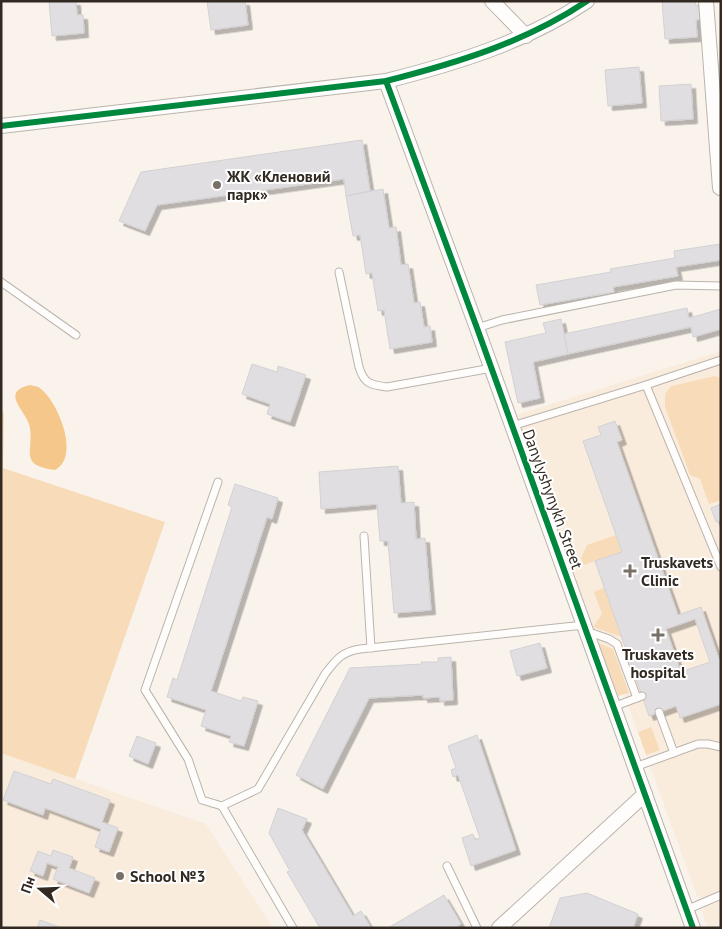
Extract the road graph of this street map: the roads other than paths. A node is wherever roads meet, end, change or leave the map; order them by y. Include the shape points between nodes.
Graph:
1 (492, 1) edge
2 (587, 1) edge
3 (706, 1) edge
4 (526, 36) junction
5 (386, 81) junction
6 (1, 126) edge
7 (720, 188) edge
8 (339, 272) dead end
9 (1, 282) edge
10 (721, 286) edge
11 (477, 328) junction
12 (76, 335) dead end
13 (721, 360) edge
14 (492, 368) junction
15 (646, 385) junction
16 (512, 426) junction
17 (218, 482) dead end
18 (364, 536) dead end
19 (720, 564) edge
20 (585, 628) junction
21 (371, 648) junction
22 (613, 706) junction
23 (659, 712) dead end
24 (721, 747) edge
25 (674, 753) junction
26 (635, 768) junction
27 (645, 794) junction
28 (222, 806) junction
29 (447, 866) dead end
30 (721, 895) edge
31 (686, 910) junction
32 (293, 928) edge
33 (477, 928) edge
34 (499, 928) edge
35 (693, 928) edge

1 - 4 street
2 - 4 street
3 - 7 street
4 - 5 street via 468,58
5 - 6 street
5 - 11 street, Danylyshynykh Street
8 - 14 lane via 359,367 362,377 371,384 387,387
9 - 12 lane
10 - 11 lane via 676,285 502,320
11 - 14 street, Danylyshynykh Street
13 - 15 lane
14 - 16 street, Danylyshynykh Street
15 - 16 lane
15 - 19 lane
16 - 20 street, Danylyshynykh Street
17 - 28 lane via 145,690 188,759 202,800
18 - 21 lane
20 - 21 lane
20 - 22 street, Danylyshynykh Street
20 - 22 lane via 616,644 640,697
21 - 28 lane via 348,651 338,658 325,674 258,789
22 - 26 street, Danylyshynykh Street
23 - 25 lane
24 - 25 lane via 698,744
25 - 26 lane
26 - 27 street, Danylyshynykh Street
27 - 31 street, Danylyshynykh Street
27 - 34 street
28 - 32 lane
29 - 33 lane
30 - 31 lane
31 - 35 street, Danylyshynykh Street

